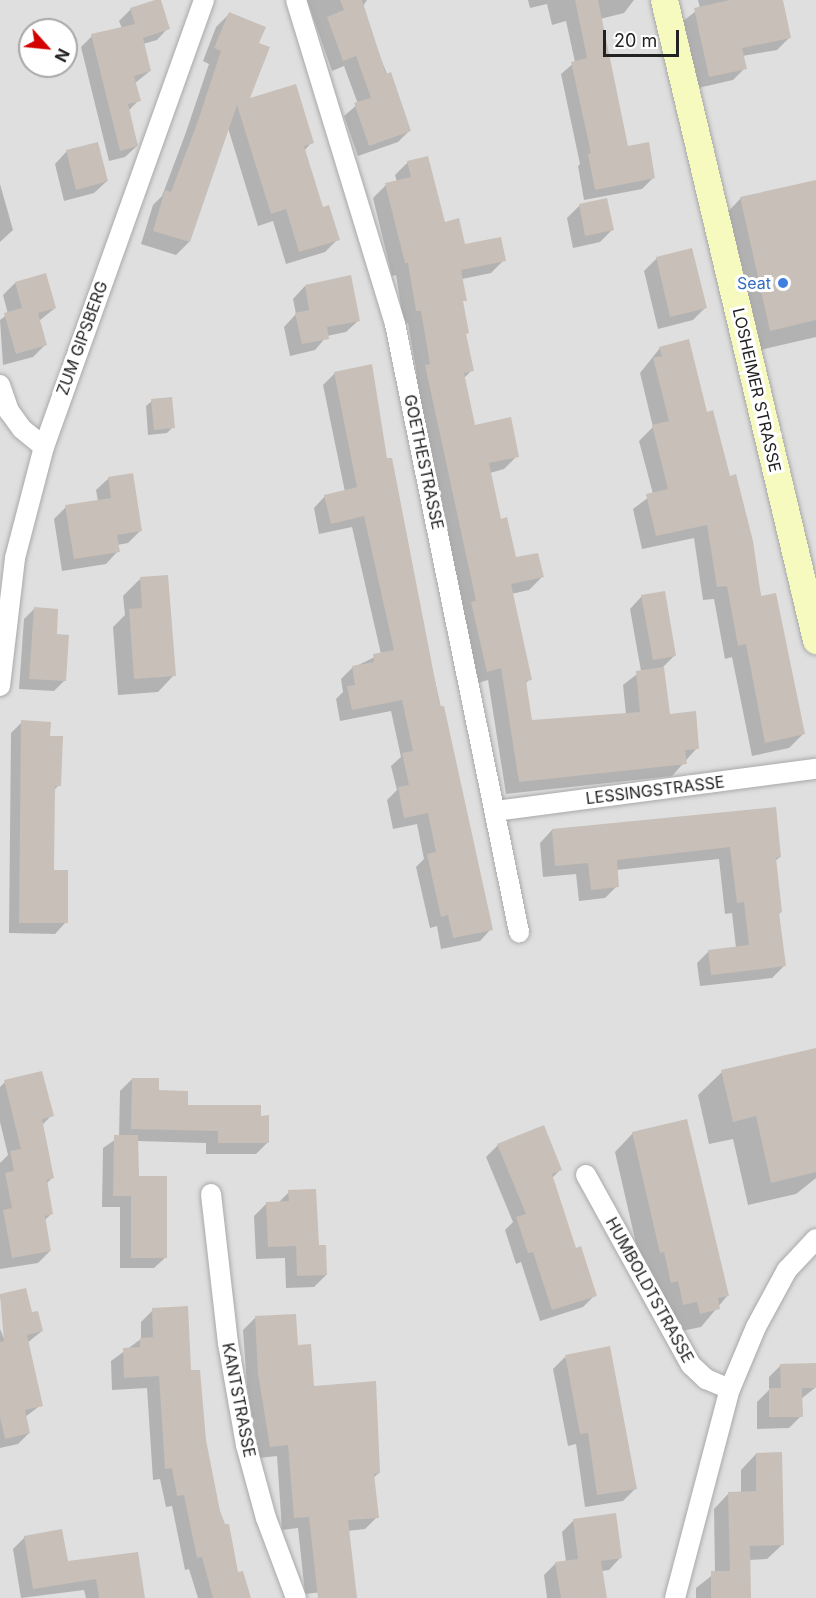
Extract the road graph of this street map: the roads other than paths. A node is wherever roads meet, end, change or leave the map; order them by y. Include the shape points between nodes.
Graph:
1 (204, 0) edge
2 (296, 0) edge
3 (664, 0) edge
4 (0, 385) edge
5 (44, 447) junction
6 (816, 640) edge
7 (0, 686) edge
8 (816, 769) edge
9 (495, 811) junction
10 (519, 932) dead end
11 (586, 1175) dead end
12 (211, 1194) dead end
13 (816, 1239) edge
14 (730, 1389) junction
15 (296, 1598) edge
16 (675, 1598) edge

1 - 5 street, ZUM GIPSBERG
2 - 9 street, GOETHESTRASSE via 396,324
3 - 6 main road, LOSHEIMER STRASSE
4 - 5 street via 9,411 22,429
5 - 7 street, ZUM GIPSBERG via 15,558
8 - 9 street, LESSINGSTRASSE
9 - 10 street, GOETHESTRASSE
11 - 14 street, HUMBOLDTSTRASSE via 690,1365 706,1379
12 - 15 street, KANTSTRASSE via 228,1343 246,1445 266,1518
13 - 14 street via 787,1270 756,1327
14 - 16 street

